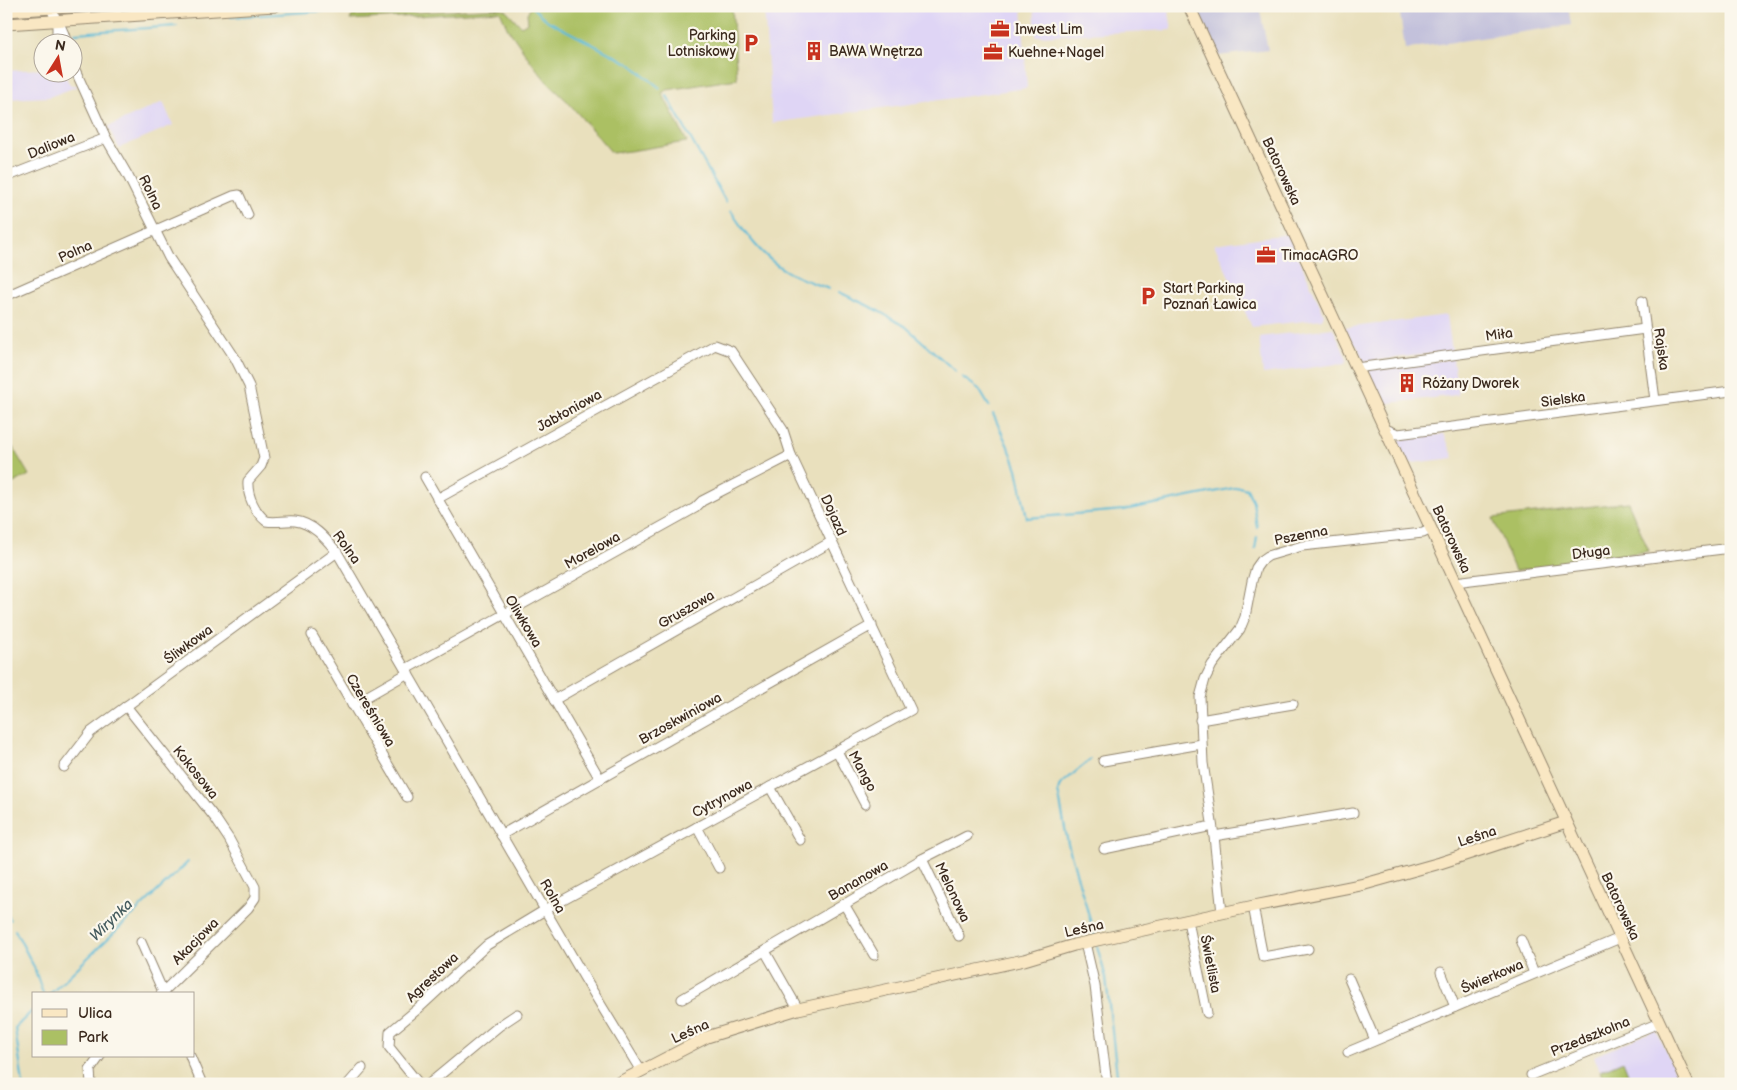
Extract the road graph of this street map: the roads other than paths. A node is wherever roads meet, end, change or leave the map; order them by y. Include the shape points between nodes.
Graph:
1 (86, 6) edge
2 (275, 6) edge
3 (1188, 6) edge
4 (49, 7) edge
5 (6, 11) edge
6 (57, 21) junction
7 (6, 24) edge
8 (57, 32) edge
9 (64, 32) edge
10 (81, 82) edge
11 (106, 138) junction
12 (6, 177) edge
13 (248, 215) dead end
14 (155, 230) junction
15 (6, 296) edge
16 (1642, 301) dead end
17 (1645, 328) junction
18 (714, 345) joint
19 (1356, 368) junction
20 (1731, 391) edge
21 (1655, 400) junction
22 (1395, 439) junction
23 (791, 455) junction
24 (425, 477) dead end
25 (437, 499) junction
26 (1431, 529) junction
27 (831, 542) junction
28 (1731, 548) edge
29 (337, 552) junction
30 (1455, 582) junction
31 (503, 615) junction
32 (872, 625) junction
33 (312, 635) dead end
34 (407, 671) junction
35 (554, 700) junction
36 (1292, 704) dead end
37 (126, 706) junction
38 (352, 706) junction
39 (911, 710) joint
40 (1200, 720) junction
41 (1201, 744) junction
42 (837, 751) junction
43 (1103, 761) dead end
44 (64, 767) dead end
45 (600, 779) junction
46 (770, 787) junction
47 (407, 797) dead end
48 (865, 804) dead end
49 (1353, 813) dead end
50 (1566, 822) junction
51 (1212, 826) junction
52 (697, 827) junction
53 (501, 835) junction
54 (967, 836) dead end
55 (1214, 836) junction
56 (800, 840) dead end
57 (1104, 849) dead end
58 (922, 858) junction
59 (719, 868) dead end
60 (844, 904) junction
61 (1252, 906) junction
62 (248, 908) joint
63 (545, 910) junction
64 (1222, 913) junction
65 (1188, 920) junction
66 (959, 936) dead end
67 (1620, 938) junction
68 (1521, 940) dead end
69 (141, 942) dead end
70 (1084, 943) junction
71 (1308, 949) dead end
72 (765, 951) junction
73 (874, 956) dead end
74 (1441, 972) dead end
75 (1534, 973) junction
76 (1349, 979) dead end
77 (162, 992) edge
78 (163, 992) edge
79 (682, 999) dead end
80 (1455, 1006) junction
81 (798, 1010) junction
82 (1207, 1013) dead end
83 (517, 1014) dead end
84 (1659, 1022) junction
85 (1375, 1040) junction
86 (1348, 1052) dead end
87 (99, 1058) edge
88 (191, 1058) edge
89 (362, 1068) dead end
90 (641, 1071) junction
91 (1531, 1075) dead end
92 (91, 1084) edge
93 (202, 1084) edge
94 (348, 1084) edge
95 (418, 1084) edge
96 (428, 1084) edge
97 (616, 1084) edge
98 (1107, 1084) edge
99 (1688, 1084) edge

1 - 4 street
2 - 6 street
3 - 19 street, Batorowska
4 - 5 street
4 - 6 street
6 - 7 street
6 - 8 street
6 - 9 street
10 - 11 street, Rolna
11 - 12 street, Daliowa
11 - 14 street, Rolna
13 - 14 street, Polna via 239,195
14 - 15 street, Polna
14 - 29 street, Rolna via 169,258 245,376 264,458 248,481 248,492 257,511 266,521 297,522 312,527
16 - 17 street, Rajska
17 - 19 street, Miła
17 - 21 street, Rajska
18 - 23 street, Dojazd via 730,351 782,430
18 - 25 street, Jabłoniowa
19 - 22 street, Batorowska via 1385,429
20 - 21 street, Sielska
21 - 22 street, Sielska
22 - 26 street, Batorowska
23 - 27 street, Dojazd
23 - 31 street, Morelowa via 702,501 695,508
24 - 25 street, Oliwkowa
25 - 31 street, Oliwkowa
26 - 30 street, Batorowska
26 - 40 street, Pszenna via 1302,546 1261,560 1240,629 1205,679 1200,697
27 - 32 street, Dojazd
27 - 35 street, Gruszowa
28 - 30 street, Długa
29 - 34 street, Rolna
29 - 37 street, Śliwkowa
30 - 50 street, Batorowska
31 - 34 street, Morelowa
31 - 35 street, Oliwkowa
32 - 39 street, Dojazd
32 - 45 street, Brzoskwiniowa
33 - 38 street, Czereśniowa
34 - 38 street, Morelowa
34 - 53 street, Rolna
35 - 45 street, Oliwkowa
36 - 40 street
37 - 44 street, Śliwkowa via 92,732
37 - 62 street, Kokosowa via 215,818 241,859 255,887 255,898
38 - 47 street, Czereśniowa
39 - 42 street, Cytrynowa
40 - 41 street, Pszenna
41 - 43 street
41 - 51 street, Pszenna
42 - 46 street, Cytrynowa
42 - 48 street, Mango
45 - 53 street, Brzoskwiniowa
46 - 52 street, Cytrynowa
46 - 56 street
49 - 55 street
50 - 61 street, Leśna via 1365,884
50 - 67 street, Batorowska
51 - 55 street, Pszenna
51 - 57 street
52 - 59 street
52 - 63 street, Cytrynowa
53 - 63 street, Rolna
54 - 58 street, Bananowa
55 - 64 street, Pszenna
58 - 60 street, Bananowa
58 - 66 street, Melonowa
60 - 72 street, Bananowa
60 - 73 street
61 - 64 street, Leśna
61 - 71 street via 1263,957
62 - 78 street, Akacjowa
63 - 90 street, Rolna
63 - 95 street, Agrestowa via 487,945 390,1032 389,1047
64 - 65 street, Leśna
65 - 70 street, Leśna
65 - 82 street, Świetlista
67 - 75 street, Świerkowa
67 - 84 street, Batorowska
68 - 75 street
69 - 77 street
70 - 81 street, Leśna via 1024,960
70 - 98 street via 1095,986
72 - 79 street, Bananowa
72 - 81 street
74 - 80 street
75 - 80 street, Świerkowa
76 - 85 street
80 - 85 street, Świerkowa
81 - 90 street, Leśna via 707,1038
83 - 96 street
84 - 91 street, Przedszkolna
84 - 99 street, Batorowska
85 - 86 street, Świerkowa
87 - 92 street via 90,1070
88 - 93 street
89 - 94 street
90 - 97 street, Leśna

